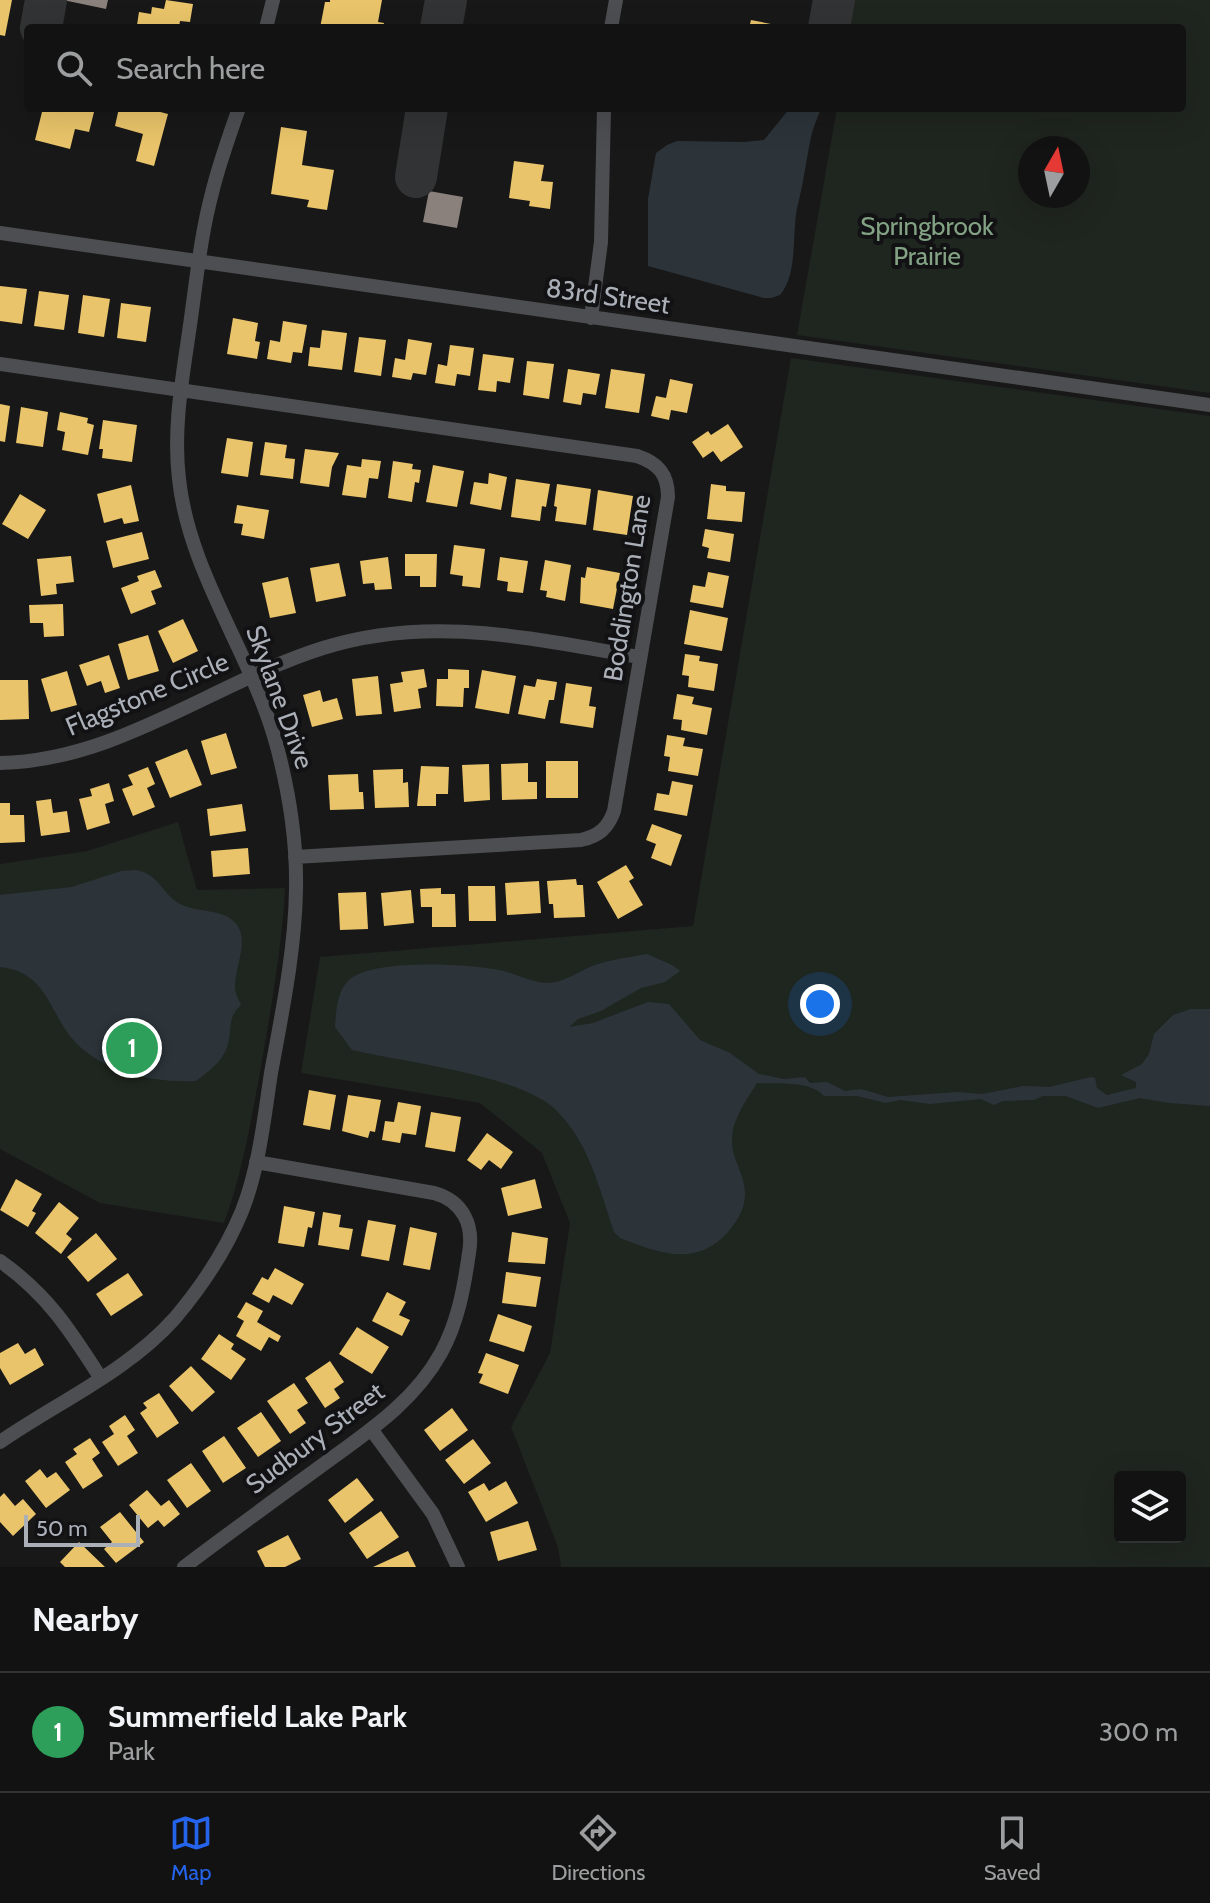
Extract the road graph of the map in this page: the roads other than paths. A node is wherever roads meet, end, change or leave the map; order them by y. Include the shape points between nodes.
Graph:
1 (273, 0) edge
2 (616, 0) edge
3 (267, 24) edge
4 (612, 24) edge
5 (238, 112) edge
6 (604, 112) edge
7 (0, 233) edge
8 (199, 262) junction
9 (591, 318) junction
10 (0, 364) edge
11 (180, 391) junction
12 (1210, 405) edge
13 (640, 657) junction
14 (251, 676) junction
15 (0, 763) edge
16 (295, 857) junction
17 (256, 1162) junction
18 (0, 1261) edge
19 (100, 1377) junction
20 (371, 1429) junction
21 (0, 1442) edge
22 (203, 1553) junction
23 (184, 1567) edge
24 (214, 1567) edge
25 (458, 1567) edge

1 - 3 street
2 - 4 street
5 - 8 street, Skylane Drive via 211,194
6 - 9 street via 601,242
7 - 8 street, 83rd Street
8 - 9 street, 83rd Street
8 - 11 street, Skylane Drive
9 - 12 street, 83rd Street
10 - 11 street, Boddington Lane
11 - 13 street, Boddington Lane via 650,460 665,476 668,497
11 - 14 street, Skylane Drive via 176,446 185,516
13 - 14 street, Flagstone Circle via 514,635 443,630 363,638
13 - 16 street, Boddington Lane via 614,811 601,832 581,840
14 - 15 street, Flagstone Circle via 87,749 44,760
14 - 16 street, Skylane Drive via 284,775
16 - 17 street, Skylane Drive via 290,963
17 - 19 street, Skylane Drive via 241,1212 196,1293 145,1347
17 - 20 street, Sudbury Street via 434,1193 456,1203 466,1215 471,1245 451,1331 427,1375
18 - 19 street via 42,1294
19 - 21 street, Skylane Drive
20 - 22 street, Sudbury Street
20 - 25 street via 433,1514
22 - 23 street, Sudbury Street
22 - 24 street

